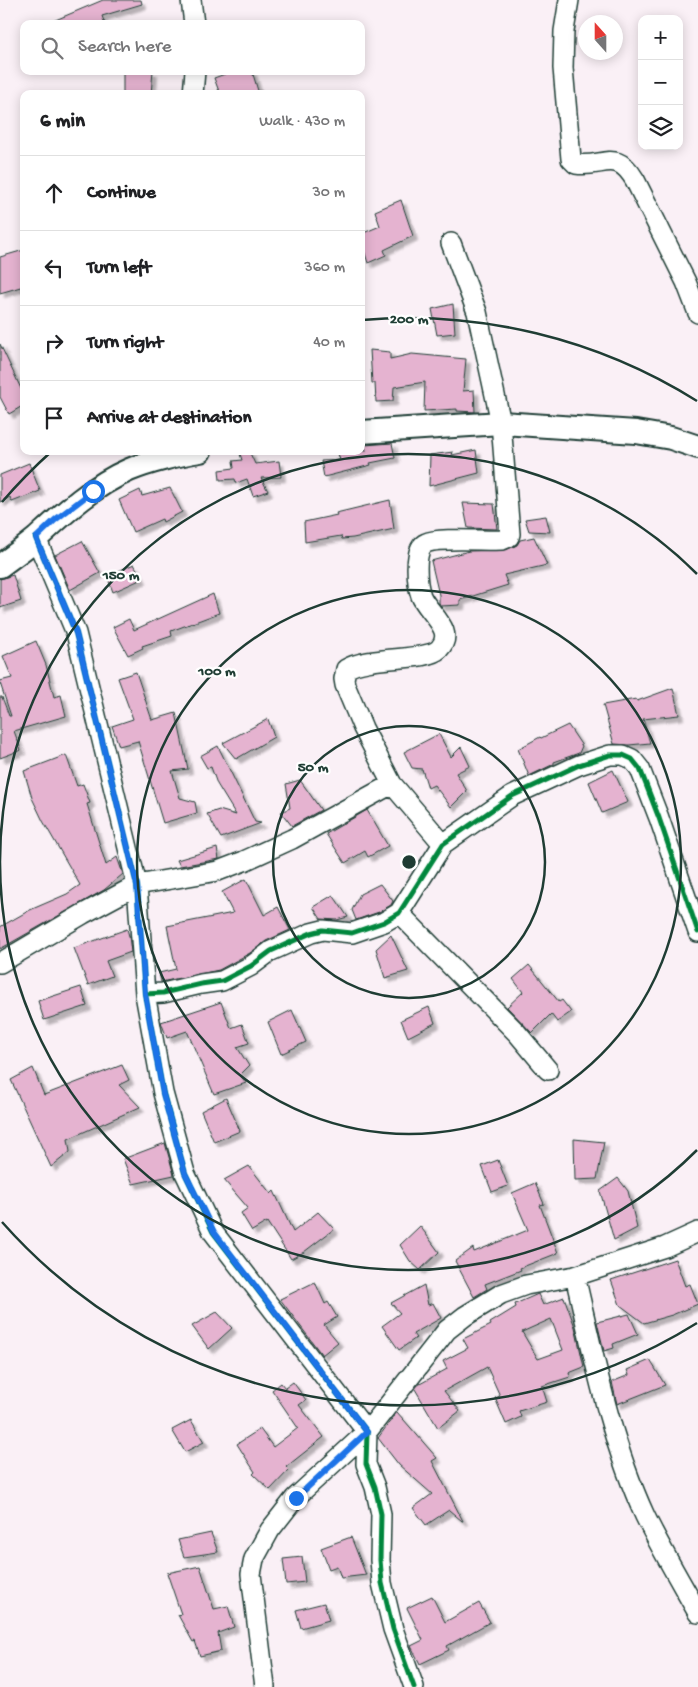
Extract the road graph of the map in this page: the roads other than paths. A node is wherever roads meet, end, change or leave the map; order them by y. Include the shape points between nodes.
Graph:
1 (191, 0) edge
2 (569, 0) edge
3 (194, 20) edge
4 (195, 75) edge
5 (193, 90) edge
6 (451, 243) dead end
7 (698, 312) edge
8 (502, 424) junction
9 (365, 432) edge
10 (698, 446) edge
11 (179, 455) edge
12 (36, 538) junction
13 (0, 566) edge
14 (392, 784) junction
15 (443, 844) junction
16 (137, 885) junction
17 (399, 913) junction
18 (698, 932) edge
19 (0, 963) edge
20 (145, 994) junction
21 (548, 1070) dead end
22 (698, 1232) edge
23 (575, 1276) junction
24 (367, 1432) junction
25 (698, 1613) edge
26 (265, 1687) edge
27 (414, 1687) edge

1 - 3 street
2 - 7 street via 564,31 564,68 571,159 581,165 608,161 626,167 636,180
4 - 5 street
6 - 8 street via 477,312
8 - 9 street
8 - 10 street via 636,432
8 - 14 street via 510,537 436,541 420,546 417,557 420,592 443,628 445,638 439,649 429,655 359,663 346,669 345,686
11 - 12 street via 130,470 93,491
12 - 13 street
12 - 16 street via 76,633
14 - 15 street
14 - 16 street via 292,839 244,861 218,871
15 - 17 street
15 - 18 street via 512,796 578,765 623,755 632,759 640,769
16 - 19 street
16 - 20 street
17 - 20 street via 352,933 323,930 311,933 272,951 222,981
17 - 21 street via 517,1033
20 - 24 street via 163,1094 185,1173 214,1232
22 - 23 street via 665,1247
23 - 24 street via 526,1285 501,1294 465,1316 447,1330
23 - 25 street via 617,1443 645,1516
24 - 26 street via 296,1498 270,1530 254,1559 251,1574
24 - 27 street via 366,1464 381,1514 382,1583 393,1629

